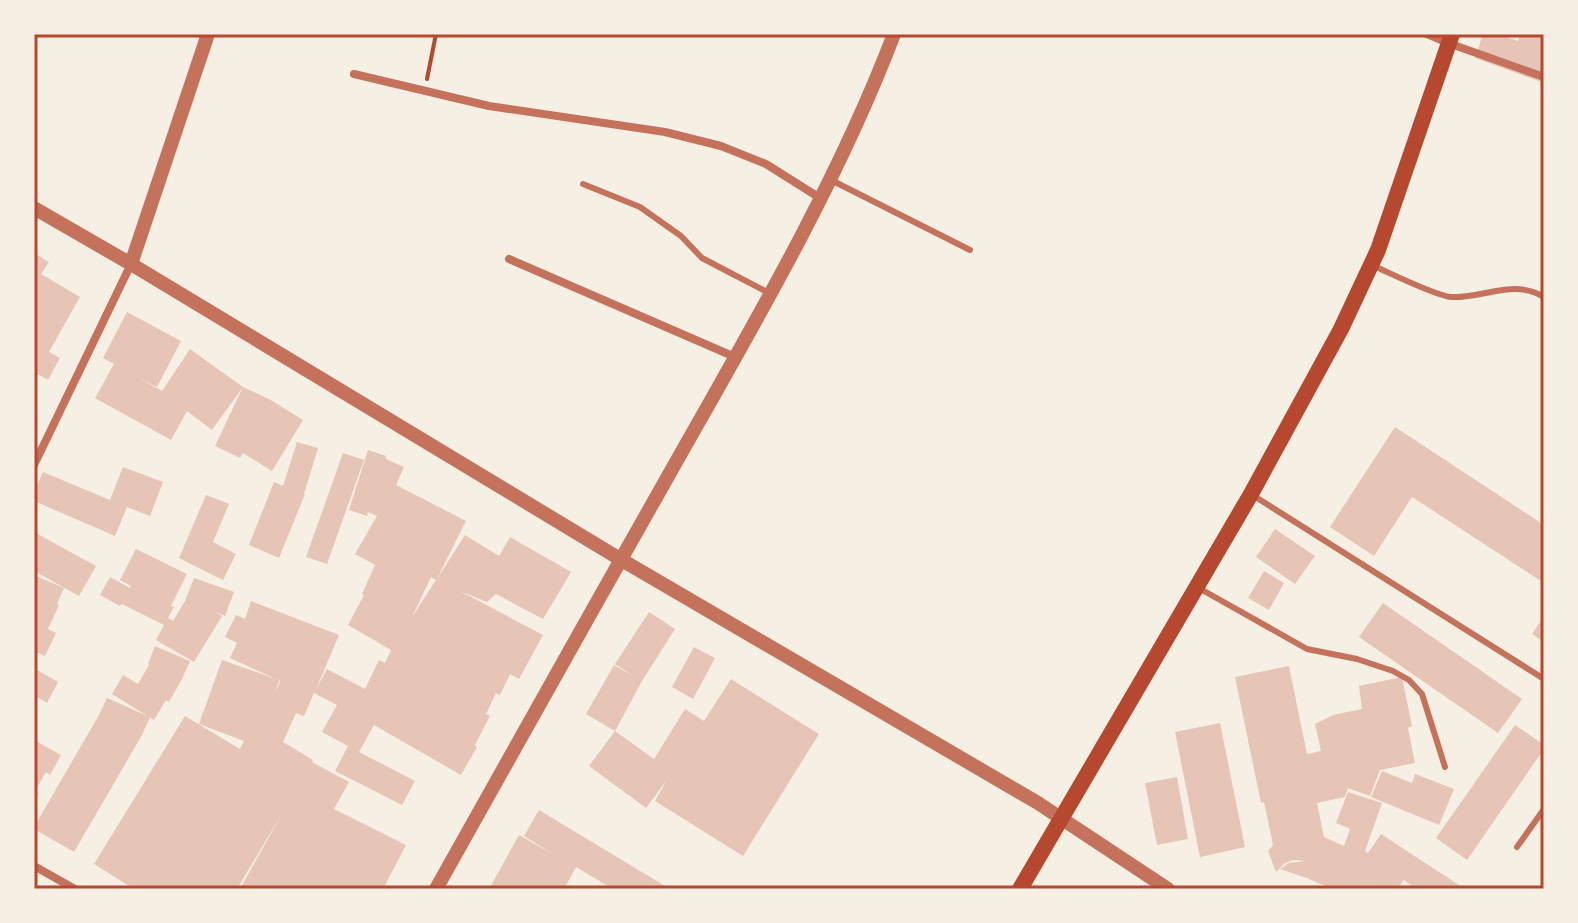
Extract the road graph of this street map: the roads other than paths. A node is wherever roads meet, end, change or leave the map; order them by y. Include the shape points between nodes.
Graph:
1 (208, 34) edge
2 (894, 34) edge
3 (1427, 34) edge
4 (1450, 39) edge
5 (354, 74) dead end
6 (1544, 77) edge
7 (829, 179) junction
8 (583, 184) dead end
9 (820, 198) junction
10 (34, 208) edge
11 (970, 250) dead end
12 (509, 259) dead end
13 (131, 264) junction
14 (1371, 265) junction
15 (769, 293) junction
16 (1544, 297) edge
17 (735, 357) junction
18 (34, 465) edge
19 (1251, 494) junction
20 (620, 559) junction
21 (1197, 587) junction
22 (1544, 679) edge
23 (1445, 767) dead end
24 (1544, 809) edge
25 (1062, 818) junction
26 (1517, 847) dead end
27 (34, 866) edge
28 (75, 889) edge
29 (436, 889) edge
30 (1020, 889) edge
31 (1168, 889) edge

1 - 13 street
2 - 7 street
3 - 4 street
4 - 6 street
4 - 14 main road
5 - 9 street via 489,106 665,132 721,146 766,164
7 - 9 street
7 - 11 lane
8 - 15 lane via 640,207 702,258
9 - 15 street
10 - 13 street
12 - 17 street
13 - 18 street
13 - 20 street
14 - 16 lane via 1446,297 1502,289 1535,291
14 - 19 main road
15 - 17 street
17 - 20 street
19 - 21 main road
19 - 22 lane
20 - 25 street
20 - 29 street
21 - 23 lane via 1307,649 1357,659 1409,680 1422,694
21 - 25 main road
24 - 26 lane
25 - 30 main road
25 - 31 street
27 - 28 street

